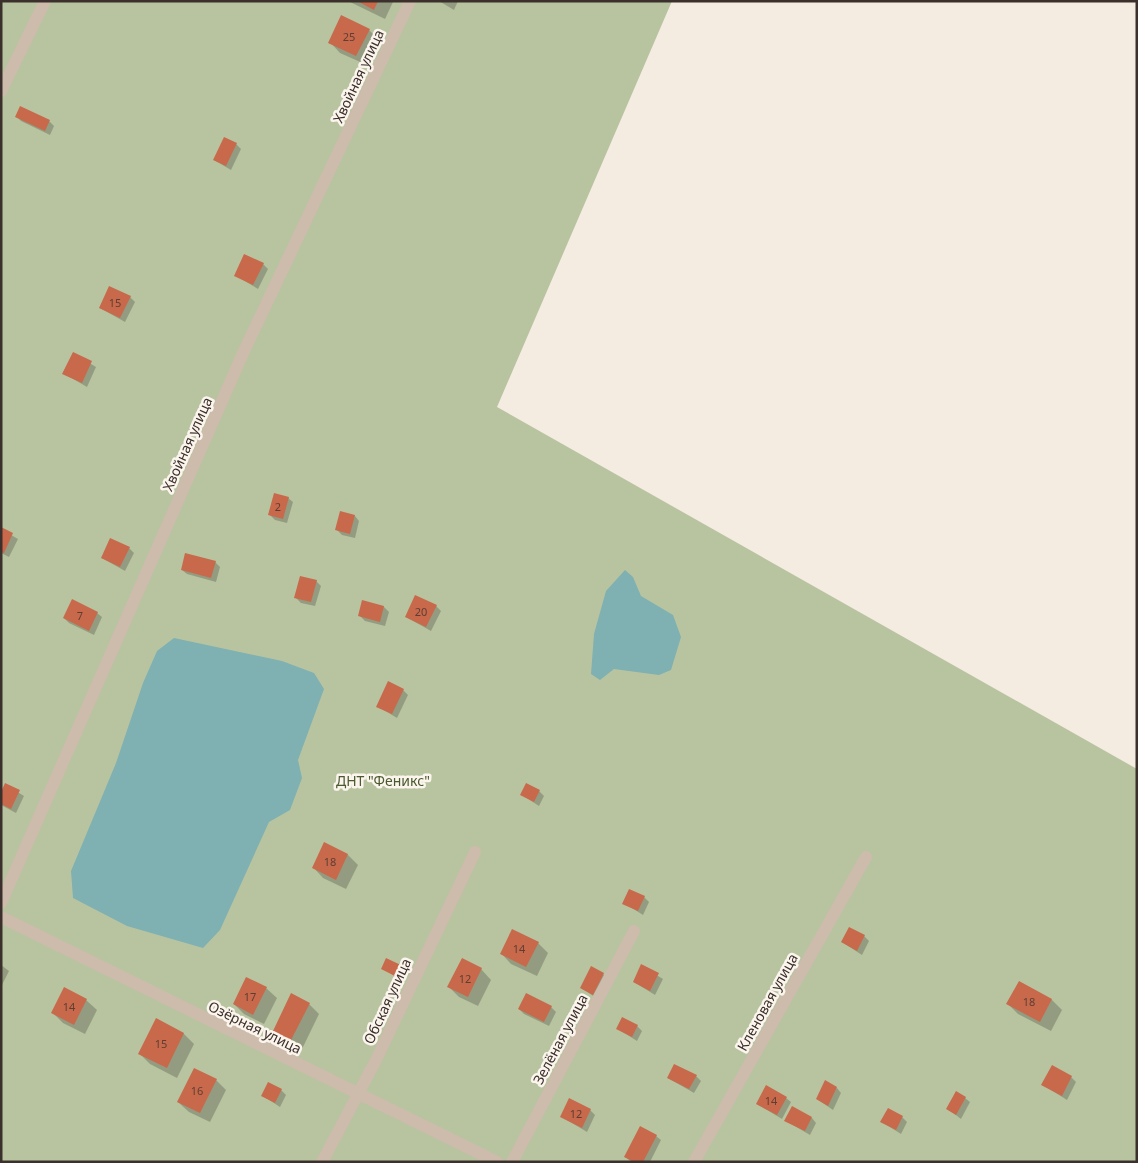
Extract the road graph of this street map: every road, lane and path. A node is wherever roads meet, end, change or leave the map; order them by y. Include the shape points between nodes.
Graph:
1 (45, 1) edge
2 (410, 1) edge
3 (1, 90) edge
4 (475, 852) dead end
5 (866, 857) dead end
6 (1, 903) edge
7 (1, 917) edge
8 (634, 931) dead end
9 (357, 1094) junction
10 (322, 1162) edge
11 (497, 1162) edge
12 (512, 1162) edge
13 (694, 1162) edge

1 - 3 street
2 - 6 street, Хвойная улица via 244,351
4 - 9 street, Обская улица
5 - 13 street, Кленовая улица
7 - 9 street, Озёрная улица
8 - 12 street, Зелёная улица
9 - 10 street, Обская улица
9 - 11 street, Озёрная улица

